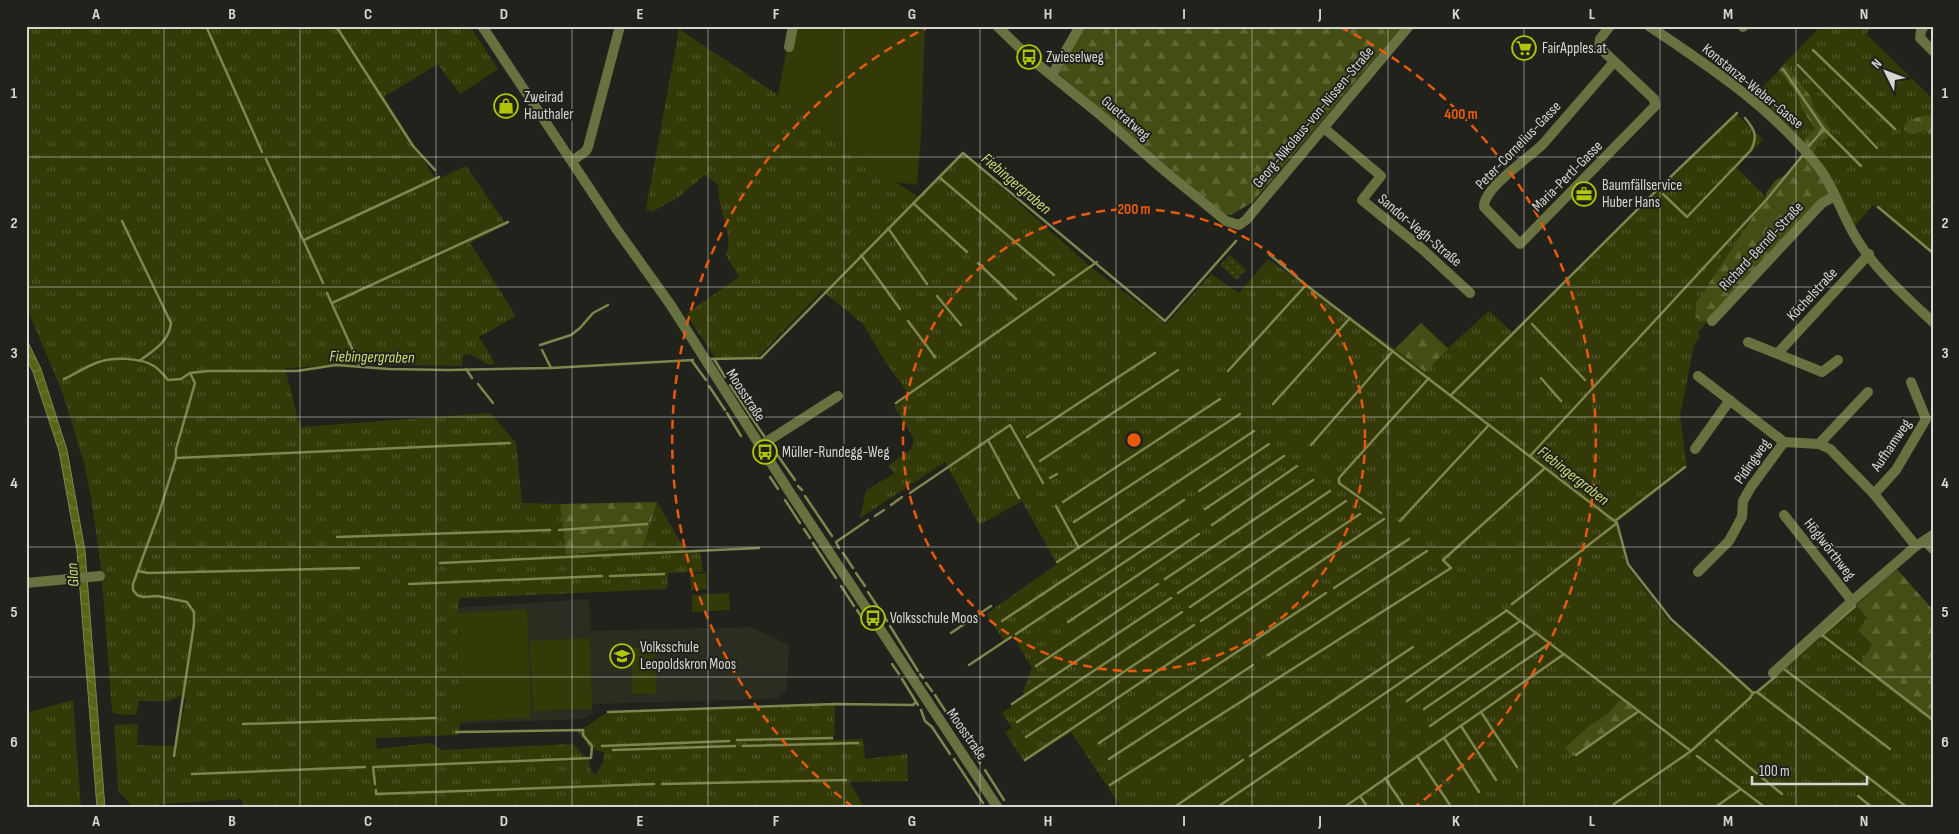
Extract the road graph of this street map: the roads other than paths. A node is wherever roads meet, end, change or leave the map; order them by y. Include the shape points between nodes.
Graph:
1 (482, 26) edge
2 (620, 26) edge
3 (793, 26) edge
4 (997, 26) edge
5 (1080, 26) edge
6 (1409, 26) edge
7 (1610, 26) edge
8 (1649, 26) edge
9 (1924, 26) edge
10 (789, 48) dead end
11 (1933, 51) edge
12 (1614, 62) junction
13 (1052, 75) junction
14 (1324, 128) junction
15 (572, 161) junction
16 (1835, 196) junction
17 (1239, 225) joint
18 (1501, 226) joint
19 (1869, 254) junction
20 (1470, 293) dead end
21 (1712, 321) dead end
22 (1933, 322) edge
23 (1748, 342) dead end
24 (1778, 354) junction
25 (1838, 360) dead end
26 (1698, 376) dead end
27 (1911, 382) dead end
28 (1868, 392) dead end
29 (838, 396) dead end
30 (1730, 400) junction
31 (1784, 442) junction
32 (1818, 444) junction
33 (760, 446) junction
34 (1695, 449) dead end
35 (1874, 494) junction
36 (1784, 515) dead end
37 (1927, 543) edge
38 (1698, 572) dead end
39 (98, 576) dead end
40 (26, 583) edge
41 (1852, 601) junction
42 (1773, 673) dead end
43 (998, 808) edge

1 - 15 street, Moosstraße
2 - 15 street via 588,147
3 - 10 street
4 - 13 street, Guetratweg
5 - 13 street
6 - 14 street, Georg-Nikolaus-von-Nissen-Straße
7 - 12 street via 1600,39 1599,47
8 - 16 street, Konstanze-Weber-Gasse via 1726,79 1794,138 1818,166
9 - 11 street via 1920,38
12 - 18 street, Peter-Cornelius-Gasse via 1543,144 1506,175 1484,200 1484,207
12 - 18 street, Maria-Pertl-Gasse via 1654,99 1653,110 1520,244
13 - 17 street, Guetratweg via 1226,221
14 - 17 street, Georg-Nikolaus-von-Nissen-Straße
14 - 20 street, Sandor-Vegh-Straße via 1381,176 1362,200
15 - 33 street, Moosstraße via 670,304
16 - 19 street, Konstanze-Weber-Gasse via 1858,242
16 - 21 street, Richard-Berndl-Straße via 1822,203
19 - 22 street, Konstanze-Weber-Gasse via 1885,275
19 - 24 street, Köchelstraße
23 - 24 street
24 - 25 street via 1822,372
26 - 30 street, Pidingweg
27 - 35 street, Aufhamweg via 1926,419 1896,470
28 - 32 street
29 - 33 street
30 - 31 street, Pidingweg
30 - 34 street
31 - 32 street, Pidingweg
31 - 38 street, Pidingweg via 1742,501 1742,517 1729,541
32 - 35 street, Pidingweg via 1842,459
33 - 43 street, Moosstraße
35 - 37 street, Pidingweg
36 - 41 street, Höglwörthweg
37 - 41 street, Höglwörthweg
39 - 40 street
41 - 42 street, Höglwörthweg

